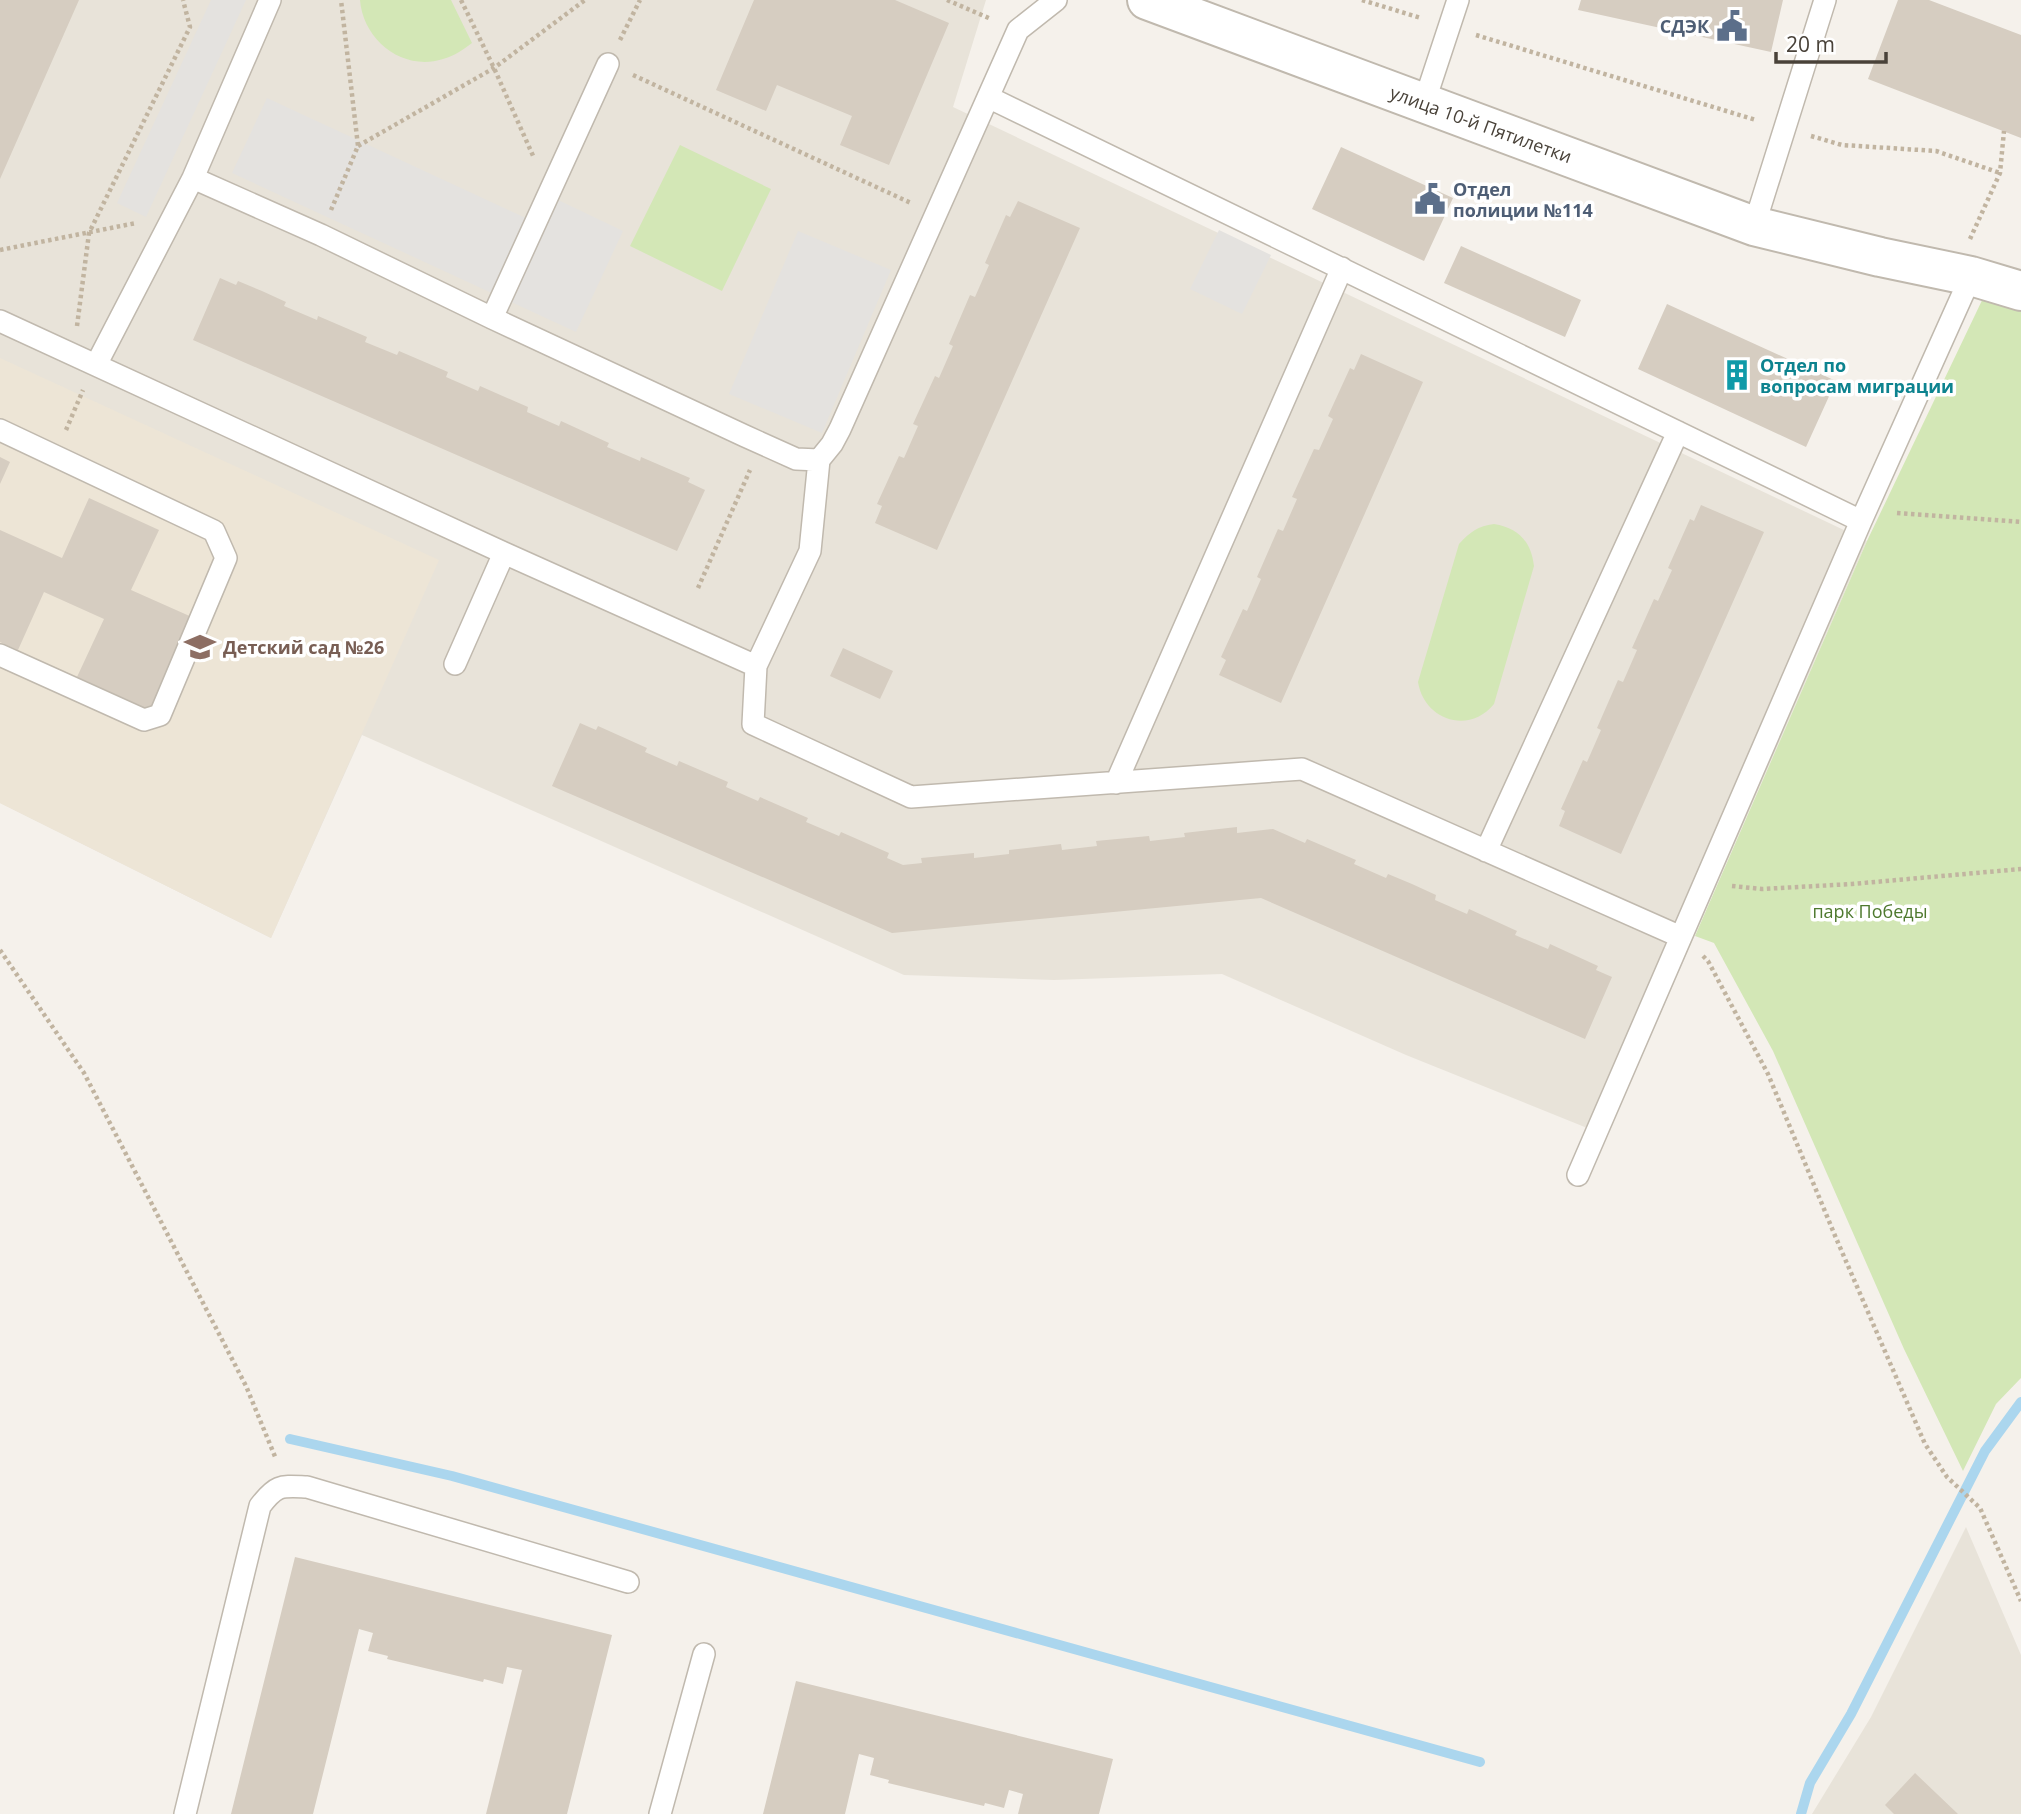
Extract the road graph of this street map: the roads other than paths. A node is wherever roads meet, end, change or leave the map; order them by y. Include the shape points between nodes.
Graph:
1 (270, 0) edge
2 (1056, 0) edge
3 (1147, 0) edge
4 (1458, 0) edge
5 (1825, 0) edge
6 (608, 64) road end
7 (988, 97) junction
8 (1424, 103) junction
9 (193, 178) junction
10 (1754, 226) junction
11 (1968, 261) junction
12 (1342, 268) junction
13 (2021, 291) edge
14 (492, 318) junction
15 (0, 321) edge
16 (96, 365) junction
17 (0, 430) edge
18 (1678, 432) junction
19 (819, 460) junction
20 (1863, 516) junction
21 (505, 553) junction
22 (0, 655) edge
23 (455, 664) dead end
24 (756, 666) junction
25 (1116, 783) junction
26 (1486, 851) junction
27 (1681, 937) junction
28 (1578, 1175) dead end
29 (628, 1582) dead end
30 (704, 1654) dead end
31 (185, 1814) edge
32 (660, 1814) edge

1 - 9 lane
2 - 7 lane via 1018,30
3 - 8 street, улица 10-й Пятилетки
4 - 8 lane
5 - 10 lane
6 - 14 lane
7 - 12 lane
7 - 19 lane via 840,429
8 - 10 street, улица 10-й Пятилетки
9 - 14 lane
9 - 16 lane
10 - 11 street, улица 10-й Пятилетки via 1880,257
11 - 13 street, улица 10-й Пятилетки
11 - 20 lane
12 - 18 lane
12 - 25 lane
14 - 19 lane via 796,459
15 - 16 lane
16 - 21 lane
17 - 22 lane via 214,531 226,558 160,715 144,720
18 - 20 lane
18 - 26 lane
19 - 24 lane via 810,551
20 - 27 lane
21 - 23 lane
21 - 24 lane
24 - 25 lane via 753,724 911,797
25 - 26 lane via 1302,769
26 - 27 lane
27 - 28 lane
29 - 31 lane via 307,1487 287,1486 271,1492 261,1506
30 - 32 lane

